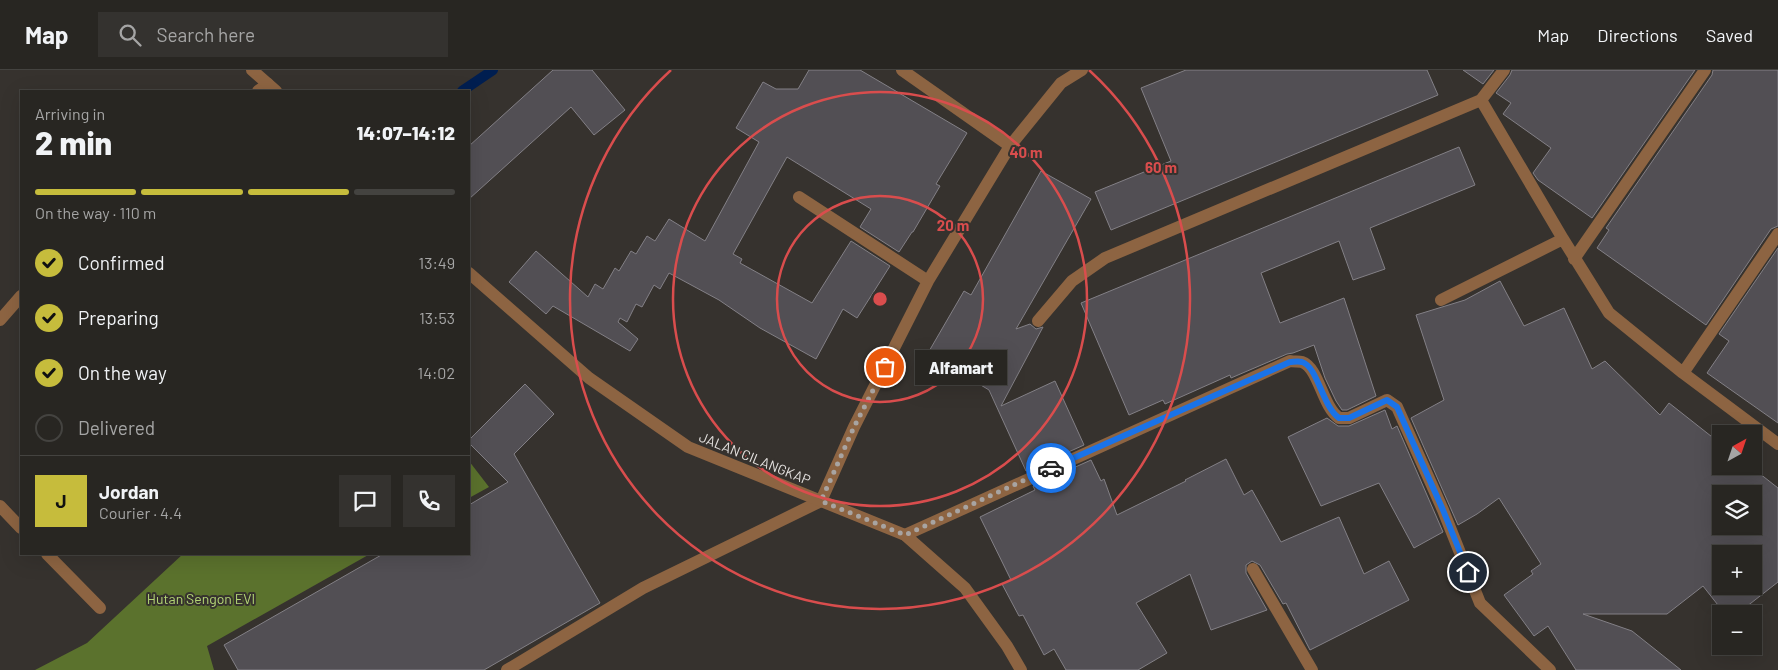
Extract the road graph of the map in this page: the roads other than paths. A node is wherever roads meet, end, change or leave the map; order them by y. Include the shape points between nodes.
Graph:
1 (252, 70) edge
2 (902, 70) edge
3 (1082, 70) edge
4 (1504, 70) edge
5 (1705, 70) edge
6 (267, 89) edge
7 (1481, 100) junction
8 (1010, 146) junction
9 (799, 198) dead end
10 (1778, 234) edge
11 (1562, 239) junction
12 (1574, 259) junction
13 (470, 274) edge
14 (928, 281) junction
15 (20, 297) edge
16 (1441, 300) dead end
17 (0, 320) edge
18 (1038, 322) dead end
19 (1682, 373) junction
20 (1778, 444) edge
21 (821, 501) junction
22 (0, 506) edge
23 (20, 527) edge
24 (905, 535) junction
25 (48, 555) edge
26 (1253, 569) dead end
27 (100, 608) dead end
28 (507, 670) edge
29 (1021, 670) edge
30 (1312, 670) edge
31 (1550, 670) edge

1 - 6 street
2 - 8 street
3 - 8 street via 1061,84
4 - 7 street
5 - 12 street
7 - 11 street
7 - 18 street via 1105,258 1072,281
8 - 14 street
9 - 14 street
10 - 19 street
11 - 12 street
11 - 16 street
12 - 19 street via 1609,313
13 - 21 street, JALAN CILANGKAP via 589,378 688,447
14 - 21 street via 854,427
15 - 17 street
19 - 20 street
21 - 24 street, JALAN CILANGKAP
21 - 28 street via 643,588
22 - 23 street
24 - 29 street, JALAN CILANGKAP via 965,588
24 - 31 street via 1290,362 1302,362 1311,368 1332,413 1339,418 1349,418 1387,400 1397,407 1480,603
25 - 27 street
26 - 30 street

